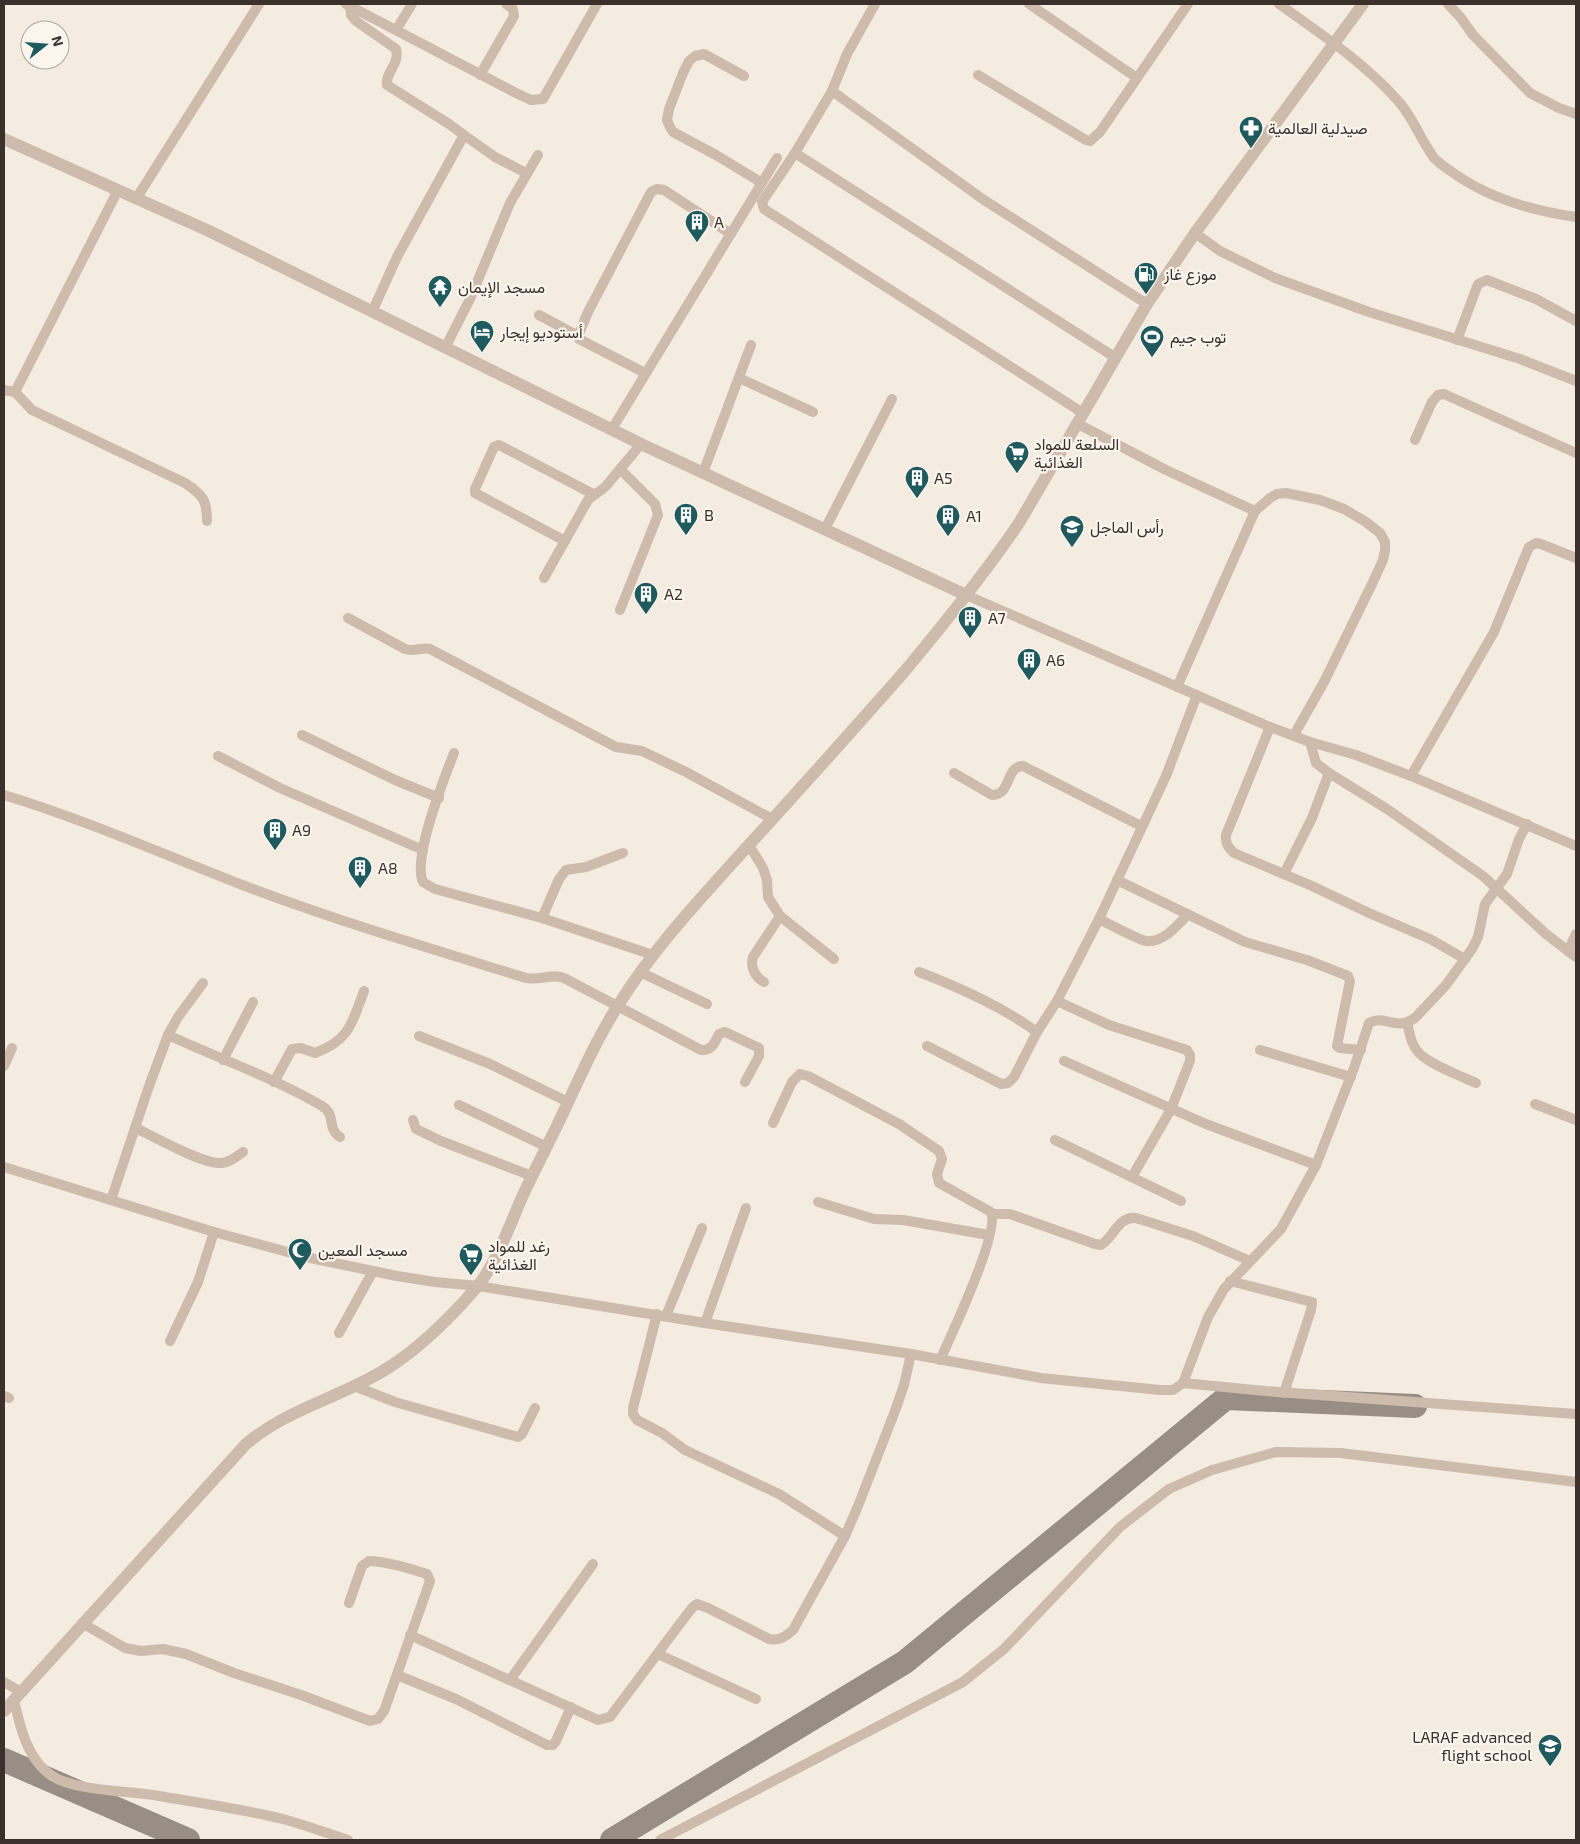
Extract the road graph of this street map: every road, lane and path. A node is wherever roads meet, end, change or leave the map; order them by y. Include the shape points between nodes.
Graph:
1 (259, 4) edge
2 (412, 4) edge
3 (506, 4) edge
4 (597, 4) edge
5 (875, 4) edge
6 (1029, 4) edge
7 (1188, 4) edge
8 (1279, 4) edge
9 (1363, 4) edge
10 (1448, 4) edge
11 (348, 5) edge
12 (396, 30) junction
13 (1334, 42) junction
14 (480, 75) junction
15 (978, 75) dead end
16 (744, 76) dead end
17 (1137, 78) junction
18 (832, 91) junction
19 (1576, 114) edge
20 (464, 136) junction
21 (4, 139) edge
22 (795, 153) junction
23 (538, 155) dead end
24 (777, 158) dead end
25 (526, 173) junction
26 (762, 183) junction
27 (118, 190) junction
28 (136, 198) junction
29 (1576, 217) edge
30 (1195, 233) junction
31 (731, 234) junction
32 (1147, 304) junction
33 (372, 312) junction
34 (539, 314) dead end
35 (1576, 321) edge
36 (578, 336) junction
37 (1457, 340) junction
38 (752, 345) dead end
39 (445, 348) junction
40 (1116, 358) junction
41 (645, 373) junction
42 (739, 378) junction
43 (1576, 381) edge
44 (4, 390) edge
45 (15, 392) junction
46 (892, 399) dead end
47 (813, 412) dead end
48 (1080, 419) junction
49 (612, 429) junction
50 (1415, 440) dead end
51 (640, 444) junction
52 (1576, 453) edge
53 (620, 469) junction
54 (703, 473) junction
55 (594, 494) junction
56 (1255, 511) junction
57 (207, 521) dead end
58 (825, 529) junction
59 (565, 541) junction
60 (1576, 558) edge
61 (544, 578) dead end
62 (966, 595) junction
63 (620, 610) dead end
64 (348, 618) dead end
65 (1177, 687) junction
66 (1197, 695) junction
67 (1270, 726) junction
68 (302, 735) dead end
69 (1294, 735) junction
70 (1310, 742) junction
71 (454, 753) dead end
72 (218, 756) dead end
73 (954, 773) dead end
74 (1329, 773) junction
75 (1411, 776) junction
76 (4, 796) edge
77 (439, 798) junction
78 (772, 819) junction
79 (1527, 824) junction
80 (1141, 826) junction
81 (749, 845) junction
82 (1576, 846) edge
83 (423, 850) junction
84 (623, 852) dead end
85 (1284, 874) junction
86 (1117, 880) junction
87 (1497, 888) junction
88 (1188, 914) junction
89 (780, 916) junction
90 (542, 918) junction
91 (1099, 919) junction
92 (1576, 934) edge
93 (653, 954) junction
94 (1572, 954) edge
95 (834, 959) dead end
96 (1465, 959) junction
97 (640, 972) junction
98 (919, 972) dead end
99 (764, 982) dead end
100 (203, 983) dead end
101 (364, 991) dead end
102 (1057, 1000) junction
103 (254, 1002) dead end
104 (707, 1004) dead end
105 (618, 1005) junction
106 (1407, 1023) junction
107 (1037, 1032) junction
108 (168, 1035) junction
109 (419, 1036) dead end
110 (927, 1046) dead end
111 (12, 1048) dead end
112 (1260, 1050) dead end
113 (1360, 1050) junction
114 (223, 1060) junction
115 (1064, 1061) dead end
116 (4, 1066) edge
117 (1351, 1077) junction
118 (274, 1082) junction
119 (745, 1082) dead end
120 (1476, 1083) dead end
121 (568, 1102) junction
122 (1535, 1104) dead end
123 (459, 1105) dead end
124 (1171, 1108) junction
125 (413, 1120) dead end
126 (1576, 1120) edge
127 (773, 1123) dead end
128 (136, 1128) junction
129 (340, 1137) dead end
130 (1055, 1140) dead end
131 (547, 1147) junction
132 (242, 1152) dead end
133 (1316, 1165) junction
134 (4, 1167) edge
135 (532, 1176) junction
136 (1132, 1177) junction
137 (111, 1200) junction
138 (1181, 1200) dead end
139 (818, 1202) dead end
140 (746, 1208) dead end
141 (992, 1214) junction
142 (702, 1228) dead end
143 (214, 1232) junction
144 (989, 1236) junction
145 (1250, 1262) junction
146 (373, 1271) junction
147 (1230, 1281) junction
148 (478, 1286) junction
149 (661, 1315) junction
150 (705, 1323) junction
151 (339, 1333) dead end
152 (170, 1341) dead end
153 (911, 1354) junction
154 (940, 1360) junction
155 (1183, 1383) junction
156 (354, 1386) junction
157 (1284, 1392) junction
158 (535, 1408) dead end
159 (1576, 1414) edge
160 (1576, 1482) edge
161 (845, 1536) junction
162 (593, 1564) dead end
163 (349, 1603) dead end
164 (82, 1623) junction
165 (410, 1635) junction
166 (658, 1654) junction
167 (397, 1674) junction
168 (510, 1680) junction
169 (4, 1682) edge
170 (17, 1696) junction
171 (756, 1699) dead end
172 (571, 1707) junction
173 (4, 1711) edge
174 (348, 1840) edge
175 (660, 1840) edge

1 - 28 street
2 - 12 street
3 - 14 street via 513,9 514,16
4 - 14 street via 543,99 531,100
5 - 18 street via 847,54
6 - 17 street
7 - 17 street
8 - 13 street
9 - 13 street
10 - 19 street via 1473,35 1530,93
11 - 12 street
11 - 20 street via 356,21 396,49 397,62 386,81 387,85
12 - 14 street
13 - 29 street via 1400,103 1442,165 1505,200
13 - 30 street
15 - 17 street via 1090,141 1100,132
16 - 26 street via 704,54 695,56 683,72 667,120 673,132
18 - 22 street
18 - 32 street via 991,204
20 - 25 street
20 - 33 street via 397,257
21 - 27 street
22 - 40 street
22 - 48 street via 762,202 764,209
23 - 25 street
24 - 26 street
25 - 39 street
26 - 31 street
27 - 28 street
27 - 45 street
28 - 33 street
30 - 32 street
30 - 37 street via 1220,251 1275,278
31 - 36 street via 664,190 654,190
31 - 41 street
32 - 40 street
33 - 39 street
34 - 36 street
35 - 37 street via 1536,299 1487,280 1478,284
36 - 41 street
37 - 43 street via 1520,359
38 - 42 street
39 - 49 street
40 - 48 street
41 - 49 street
42 - 47 street
42 - 54 street
44 - 45 street
45 - 57 street via 32,410 196,490 204,498
46 - 58 street
48 - 56 street via 1166,470
48 - 62 street via 1019,523
49 - 51 street
50 - 52 street via 1432,402 1444,394
51 - 53 street
51 - 54 street
53 - 55 street via 601,491
53 - 63 street via 655,504 658,515
54 - 58 street
55 - 59 street
55 - 59 street via 499,445 494,448 475,493
56 - 65 street
56 - 69 street via 1278,494 1320,500 1366,522 1380,533 1384,542 1383,560 1372,584
58 - 62 street
59 - 61 street
60 - 75 street via 1541,544 1529,547 1494,632
62 - 65 street
62 - 78 street via 904,672
64 - 78 street via 405,649 430,649 616,747 642,751
65 - 66 street
66 - 67 street
66 - 80 street via 1166,776
67 - 69 street
67 - 85 street via 1226,842 1234,853
68 - 77 street
69 - 70 street
70 - 74 street via 1316,762
70 - 75 street
71 - 77 street
72 - 83 street via 289,792
73 - 80 street via 997,795 1005,788 1014,768 1023,766
74 - 85 street via 1312,818
74 - 87 street via 1387,809
75 - 79 street
76 - 105 street via 353,924 526,978 559,976
77 - 83 street
78 - 81 street
79 - 82 street
79 - 87 street via 1507,874
80 - 86 street
81 - 89 street via 763,868 768,897
81 - 93 street
83 - 90 street via 420,876 428,886
84 - 90 street via 586,867 566,870
85 - 96 street via 1430,939
86 - 88 street
86 - 91 street
87 - 94 street
87 - 96 street via 1485,904 1478,937
88 - 91 street via 1163,937 1147,941
88 - 113 street via 1245,942 1348,976 1350,981 1337,1046
89 - 95 street
89 - 99 street via 753,957 754,972
90 - 93 street
91 - 102 street
92 - 94 street
93 - 97 street
96 - 106 street via 1446,985
97 - 104 street
97 - 105 street
98 - 107 street via 997,1006
100 - 108 street
101 - 118 street via 351,1027 344,1036 315,1053 292,1049
102 - 107 street
102 - 124 street via 1109,1026 1187,1050 1190,1061
103 - 114 street
105 - 119 street via 702,1050 710,1048 722,1031 756,1047 759,1056
105 - 121 street
106 - 113 street via 1372,1021
106 - 120 street via 1418,1052
107 - 110 street via 1014,1077 1001,1084
108 - 114 street
108 - 128 street
109 - 121 street via 490,1064
111 - 116 street
112 - 117 street
113 - 117 street
114 - 118 street
115 - 124 street
117 - 133 street
118 - 129 street via 328,1110 333,1130
121 - 131 street
122 - 126 street
123 - 131 street
124 - 133 street
124 - 136 street
125 - 135 street via 416,1129 441,1141
127 - 141 street via 792,1082 800,1074 808,1076 899,1124 939,1151 942,1159 937,1174 939,1183
128 - 132 street via 178,1150 217,1163 228,1162
128 - 137 street
130 - 136 street
131 - 135 street
133 - 145 street via 1281,1229
134 - 137 street
135 - 148 street
136 - 138 street
137 - 143 street
139 - 144 street via 874,1219 903,1220
140 - 150 street
141 - 144 street
141 - 145 street via 1010,1214 1101,1245 1123,1220 1136,1218 1193,1236
142 - 149 street
143 - 146 street
143 - 152 street via 198,1282
144 - 154 street via 982,1262
145 - 147 street
146 - 148 street
146 - 151 street
147 - 155 street via 1208,1317
147 - 157 street via 1312,1302
148 - 149 street
148 - 156 street via 448,1318 401,1359
149 - 150 street
149 - 161 street via 633,1408 637,1420 685,1450 779,1494
150 - 153 street
153 - 154 street
153 - 161 street via 895,1411
154 - 155 street via 1041,1378 1147,1389 1170,1391
155 - 157 street
156 - 158 street via 395,1402 518,1437
156 - 164 street via 290,1414 246,1444
157 - 159 street
160 - 175 street via 1341,1453 1276,1452 1212,1470 1169,1489 1120,1527 1004,1650 964,1682
161 - 166 street via 786,1636 769,1639 697,1604
162 - 168 street
163 - 165 street via 362,1566 369,1561 427,1574 430,1581
164 - 167 street via 125,1648 142,1651 162,1649 186,1654 370,1720 378,1718 384,1711
164 - 170 street
165 - 167 street
165 - 168 street
166 - 171 street
166 - 172 street via 610,1717 598,1720
167 - 172 street via 456,1699 547,1745 556,1741
168 - 172 street
169 - 170 street
170 - 173 street
170 - 174 street via 21,1730 35,1759 63,1782 259,1814

